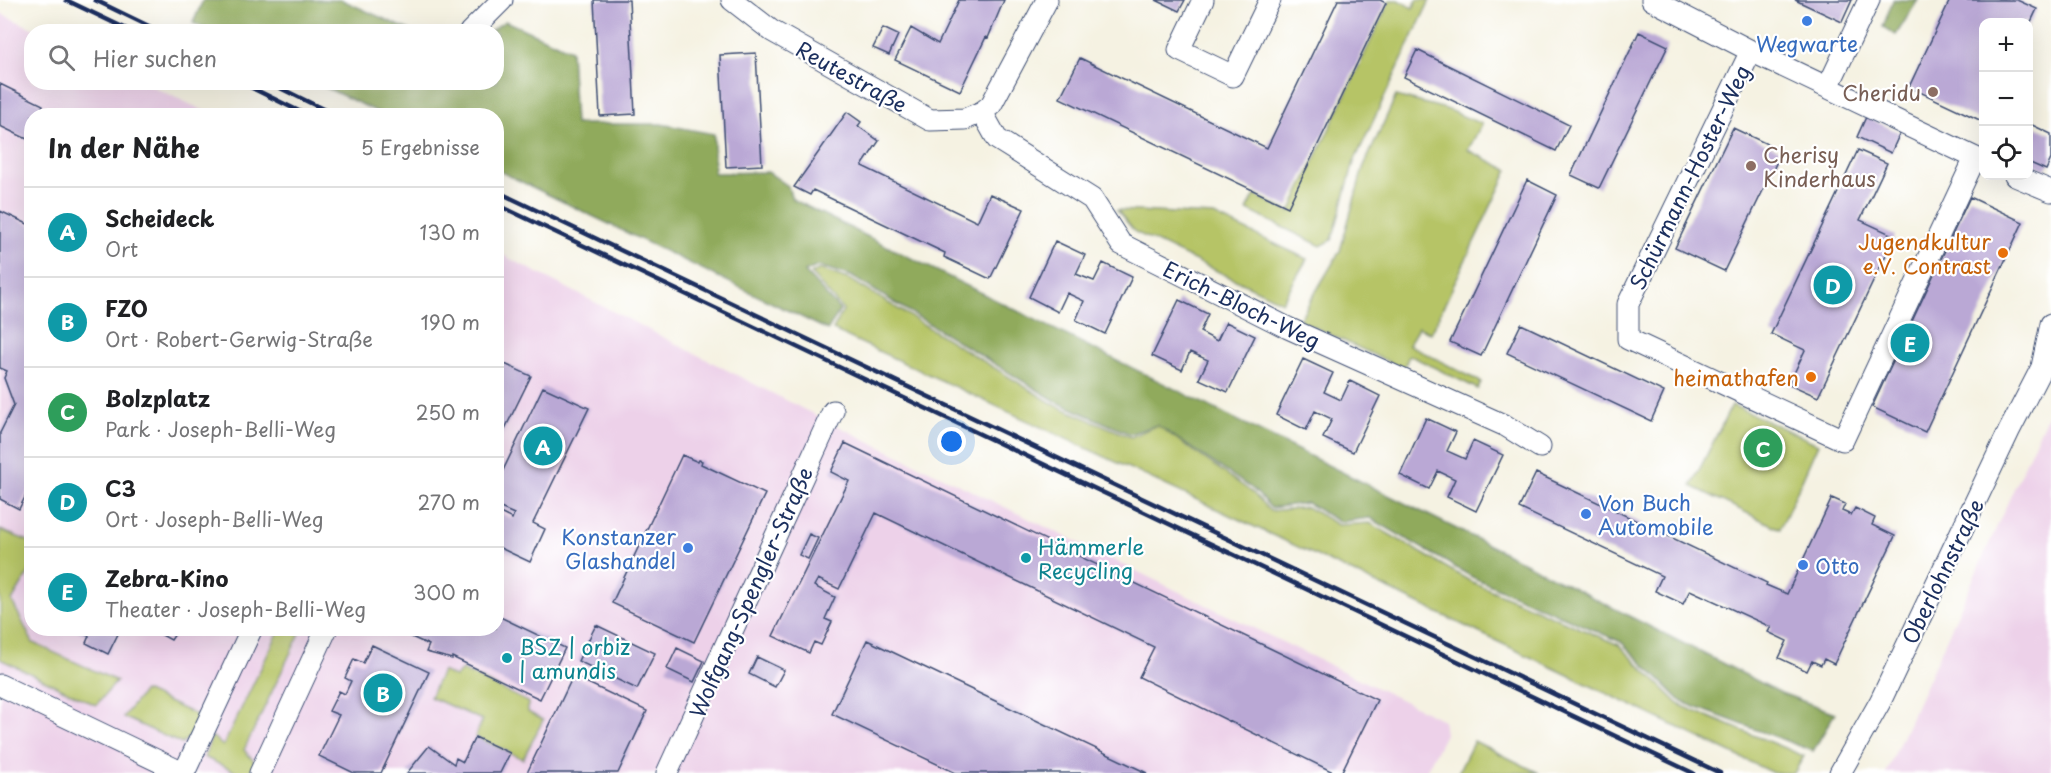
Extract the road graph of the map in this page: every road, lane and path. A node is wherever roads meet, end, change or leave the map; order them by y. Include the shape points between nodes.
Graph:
1 (502, 0) edge
2 (732, 0) edge
3 (1047, 0) edge
4 (1203, 0) edge
5 (1270, 0) edge
6 (1652, 0) edge
7 (1869, 0) edge
8 (478, 24) edge
9 (1750, 51) junction
10 (1828, 87) junction
11 (982, 112) junction
12 (1979, 160) edge
13 (2026, 180) edge
14 (2051, 190) edge
15 (2051, 324) edge
16 (2046, 361) edge
17 (833, 411) dead end
18 (1540, 447) dead end
19 (248, 636) edge
20 (323, 636) edge
21 (0, 685) edge
22 (184, 773) edge
23 (260, 773) edge
24 (667, 773) edge
25 (1840, 773) edge

1 - 8 street
2 - 11 street, Reutestraße via 772,31 930,120 965,118
3 - 11 street via 991,105
4 - 5 street via 1179,50 1233,76
6 - 9 street
7 - 10 street
9 - 10 street
9 - 12 street, Schürmann-Hoster-Weg via 1628,304 1628,339 1843,440
10 - 12 street
11 - 18 street, Erich-Bloch-Weg via 997,139 1092,199 1121,244 1288,328 1506,426
13 - 14 street
15 - 16 street, Oberlohnstraße
16 - 25 street, Oberlohnstraße via 1941,569 1880,702
17 - 24 street, Wolfgang-Spengler-Straße
19 - 22 street
20 - 23 street
21 - 22 street

